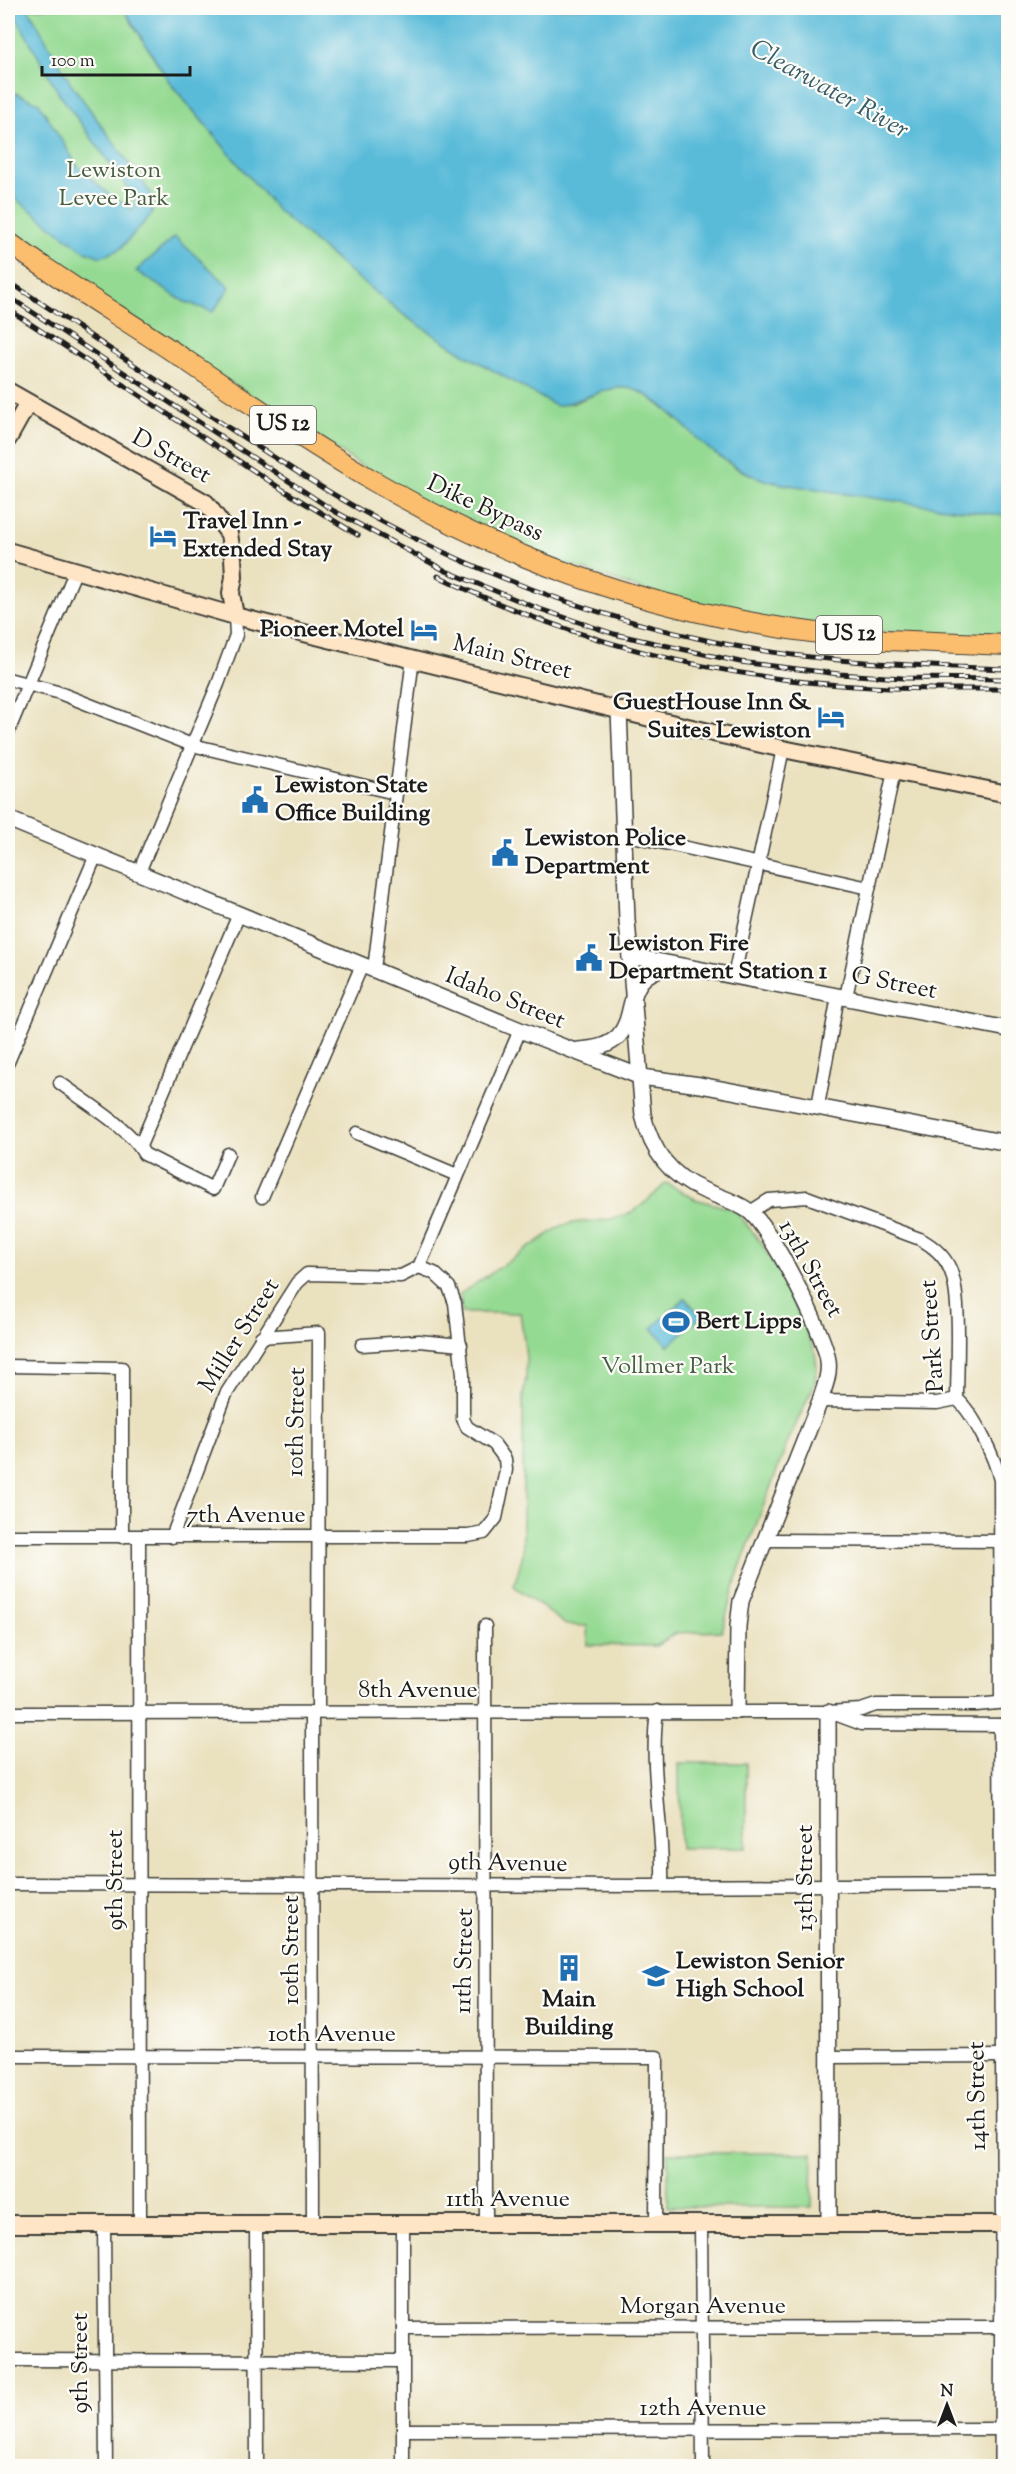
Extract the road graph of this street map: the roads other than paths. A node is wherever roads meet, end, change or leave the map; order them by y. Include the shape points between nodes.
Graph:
1 (8, 242) edge
2 (8, 391) edge
3 (28, 403) junction
4 (8, 439) edge
5 (8, 551) edge
6 (75, 572) junction
7 (232, 585) junction
8 (169, 598) junction
9 (235, 616) junction
10 (260, 622) junction
11 (1008, 645) edge
12 (413, 658) junction
13 (8, 679) edge
14 (28, 684) junction
15 (619, 710) junction
16 (8, 732) edge
17 (192, 745) junction
18 (783, 749) junction
19 (894, 771) junction
20 (395, 793) junction
21 (1008, 794) edge
22 (8, 819) edge
23 (623, 834) junction
24 (96, 855) junction
25 (759, 864) junction
26 (139, 872) junction
27 (868, 888) junction
28 (239, 914) junction
29 (630, 956) junction
30 (679, 965) junction
31 (368, 967) junction
32 (734, 976) junction
33 (633, 993) junction
34 (842, 996) junction
35 (1008, 1029) edge
36 (520, 1030) junction
37 (572, 1050) junction
38 (8, 1062) edge
39 (641, 1077) junction
40 (60, 1083) dead end
41 (818, 1106) junction
42 (357, 1133) dead end
43 (1008, 1143) edge
44 (140, 1146) junction
45 (228, 1155) dead end
46 (458, 1175) junction
47 (262, 1197) dead end
48 (750, 1212) junction
49 (419, 1267) junction
50 (261, 1338) junction
51 (362, 1345) dead end
52 (460, 1345) junction
53 (8, 1366) edge
54 (957, 1400) junction
55 (820, 1401) junction
56 (8, 1536) edge
57 (317, 1536) junction
58 (122, 1537) junction
59 (139, 1537) junction
60 (172, 1537) junction
61 (764, 1540) junction
62 (1005, 1541) edge
63 (485, 1626) dead end
64 (1005, 1702) edge
65 (737, 1711) junction
66 (140, 1712) junction
67 (315, 1712) junction
68 (485, 1712) junction
69 (657, 1712) junction
70 (828, 1712) junction
71 (8, 1713) edge
72 (1004, 1725) edge
73 (8, 1884) edge
74 (140, 1884) junction
75 (313, 1884) junction
76 (486, 1884) junction
77 (828, 1884) junction
78 (1004, 1884) edge
79 (662, 1885) junction
80 (8, 2056) edge
81 (141, 2056) junction
82 (314, 2056) junction
83 (484, 2056) junction
84 (1004, 2056) edge
85 (829, 2057) junction
86 (8, 2224) edge
87 (104, 2224) junction
88 (140, 2224) junction
89 (256, 2224) junction
90 (313, 2224) junction
91 (403, 2224) junction
92 (486, 2224) junction
93 (656, 2224) junction
94 (701, 2224) junction
95 (829, 2224) junction
96 (1006, 2224) edge
97 (1002, 2327) junction
98 (403, 2328) junction
99 (703, 2328) junction
100 (8, 2360) edge
101 (256, 2360) junction
102 (106, 2361) junction
103 (402, 2361) junction
104 (403, 2430) junction
105 (704, 2430) junction
106 (1002, 2430) junction
107 (106, 2466) edge
108 (257, 2466) edge
109 (403, 2466) edge
110 (703, 2466) edge
111 (1002, 2466) edge
112 (1008, 2466) edge

1 - 11 highway, Dike Bypass / US 12 via 372,481 460,528 537,562 682,607 770,625 887,640
2 - 3 main road, D Street
3 - 4 main road
3 - 7 main road, D Street via 206,503 229,534
5 - 6 main road, Main Street
6 - 8 main road, Main Street
6 - 14 street
7 - 8 main road via 215,600
7 - 9 main road, D Street
7 - 10 main road
8 - 9 main road, Main Street
9 - 10 main road, Main Street
9 - 17 street via 236,635
10 - 12 main road, Main Street
12 - 15 main road, Main Street
12 - 20 street
13 - 14 street
14 - 16 street
14 - 17 street
15 - 18 main road, Main Street
15 - 23 street, 13th Street
17 - 20 street
17 - 26 street
18 - 19 main road, Main Street
18 - 25 street
19 - 21 main road, Main Street
19 - 27 street
20 - 31 street
22 - 24 street, Idaho Street
23 - 25 street
23 - 29 street, 13th Street
24 - 26 street, Idaho Street
24 - 38 street
25 - 27 street
25 - 32 street
26 - 28 street, Idaho Street
27 - 34 street
28 - 31 street, Idaho Street
28 - 44 street
29 - 30 street, G Street
29 - 33 street, 13th Street
30 - 32 street, G Street
30 - 33 street via 649,973
31 - 36 street, Idaho Street
31 - 47 street
32 - 34 street, G Street
33 - 37 street via 629,1019 614,1040 601,1047
33 - 39 street, 13th Street
34 - 35 street, G Street
34 - 41 street
36 - 37 street, Idaho Street
36 - 46 street
37 - 39 street, Idaho Street
39 - 41 street, Idaho Street
39 - 48 street, 13th Street via 643,1115 658,1154 689,1183
40 - 44 street
41 - 43 street, Idaho Street
42 - 46 street
44 - 45 street via 152,1159 213,1189
46 - 49 street
48 - 54 street, Park Street via 769,1200 807,1197 932,1246 945,1260 955,1286
48 - 55 street, 13th Street via 771,1238 820,1331 829,1373
49 - 50 street, Miller Street via 401,1276 307,1274
49 - 52 street via 434,1273 449,1287
50 - 57 street, 10th Street via 319,1333
50 - 60 street, Miller Street via 226,1394
51 - 52 street via 419,1341
52 - 57 street, 7th Avenue via 463,1419 467,1427 494,1444 506,1458 496,1518 484,1533 468,1536
53 - 58 street via 122,1368
54 - 55 street
54 - 62 street, Park Street via 964,1405 997,1467
55 - 61 street, 13th Street
56 - 58 street, 7th Avenue
57 - 60 street, 7th Avenue
57 - 67 street, 10th Street
58 - 59 street, 7th Avenue
59 - 60 street, 7th Avenue
59 - 66 street, 9th Street
61 - 62 street
61 - 65 street, 13th Street via 741,1601
62 - 64 street
63 - 68 street, 11th Street
64 - 70 street, 8th Avenue via 876,1705
65 - 69 street, 8th Avenue
65 - 70 street, 8th Avenue
66 - 67 street, 8th Avenue
66 - 71 street, 8th Avenue
66 - 74 street, 9th Street
67 - 68 street, 8th Avenue
67 - 75 street, 10th Street
68 - 69 street, 8th Avenue
68 - 76 street, 11th Street
69 - 79 street via 656,1799
70 - 72 street, 8th Avenue via 862,1724
70 - 77 street, 13th Street
72 - 78 street, 14th Street
73 - 74 street, 9th Avenue
74 - 75 street, 9th Avenue
74 - 81 street, 9th Street
75 - 76 street, 9th Avenue
75 - 82 street, 10th Street
76 - 79 street, 9th Avenue
76 - 83 street, 11th Street
77 - 78 street, 9th Avenue
77 - 79 street, 9th Avenue
77 - 85 street, 13th Street
78 - 84 street, 14th Street
80 - 81 street, 10th Avenue
81 - 82 street, 10th Avenue
81 - 88 street, 9th Street
82 - 83 street, 10th Avenue
82 - 90 street, 10th Street
83 - 92 street, 11th Street
83 - 93 street, 10th Avenue via 657,2057
84 - 85 street
84 - 96 street, 14th Street
85 - 95 street, 13th Street
86 - 87 main road, 11th Avenue
87 - 88 main road, 11th Avenue
87 - 102 street, 9th Street
88 - 89 main road, 11th Avenue
89 - 90 main road, 11th Avenue
89 - 101 street
90 - 91 main road, 11th Avenue
91 - 92 main road, 11th Avenue
91 - 98 street
92 - 93 main road, 11th Avenue
93 - 94 main road, 11th Avenue
94 - 95 main road, 11th Avenue
94 - 99 street
95 - 96 main road, 11th Avenue
96 - 97 street, 14th Street
97 - 99 street, Morgan Avenue
97 - 106 street, 14th Street
98 - 99 street, Morgan Avenue
98 - 103 street
99 - 105 street
100 - 102 street
101 - 102 street
101 - 103 street
101 - 108 street
102 - 107 street, 9th Street
103 - 104 street
104 - 105 street, 12th Avenue
104 - 109 street
105 - 106 street, 12th Avenue
105 - 110 street
106 - 111 street, 14th Street
111 - 112 street

